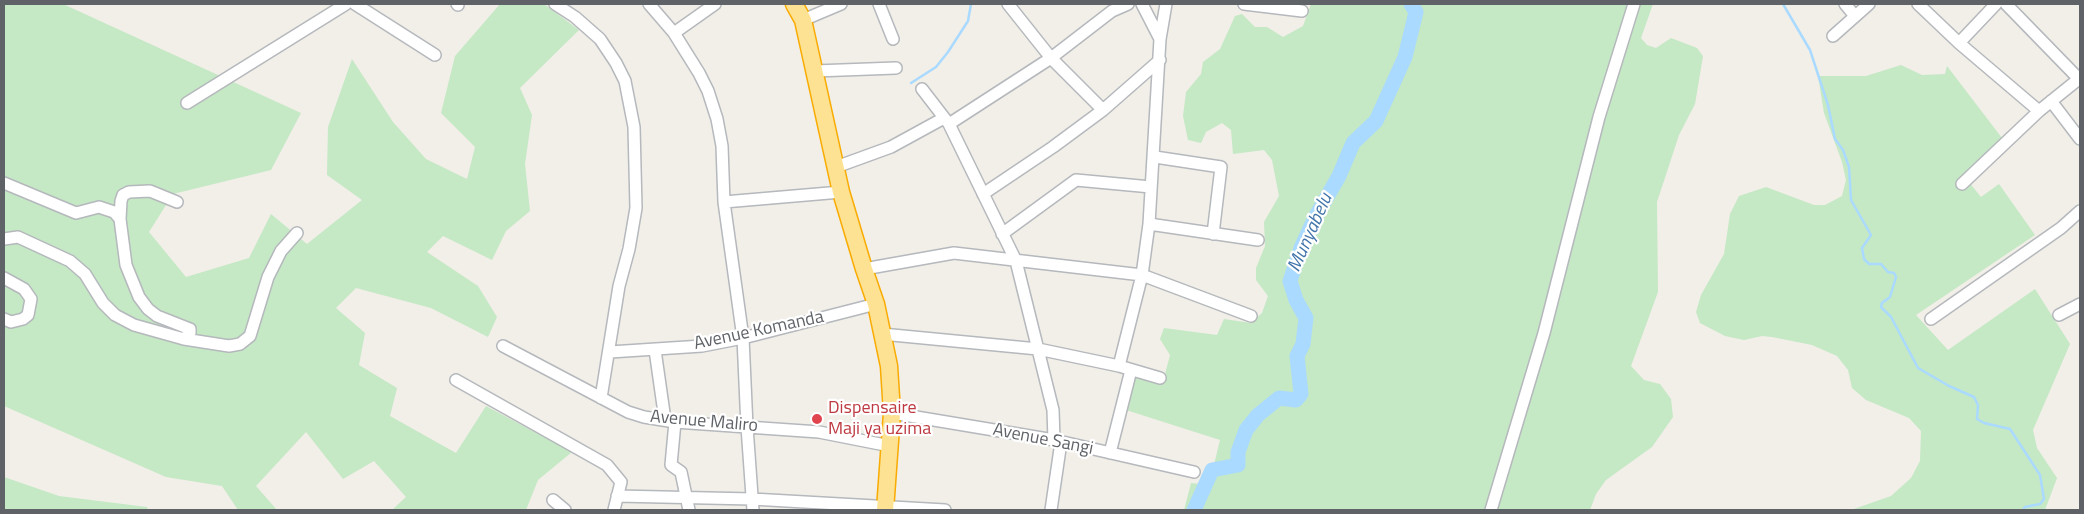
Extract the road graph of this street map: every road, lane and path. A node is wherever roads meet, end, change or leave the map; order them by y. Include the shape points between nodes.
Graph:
1 (346, 4) edge
2 (355, 4) edge
3 (555, 4) edge
4 (649, 4) edge
5 (715, 4) edge
6 (794, 4) edge
7 (841, 4) edge
8 (878, 4) edge
9 (1008, 4) edge
10 (1128, 4) edge
11 (1142, 4) edge
12 (1166, 4) edge
13 (1244, 4) edge
14 (1634, 4) edge
15 (1845, 4) edge
16 (1869, 4) edge
17 (1918, 4) edge
18 (1996, 4) edge
19 (2006, 4) edge
20 (1302, 11) dead end
21 (1855, 16) junction
22 (803, 20) junction
23 (674, 33) junction
24 (1832, 36) dead end
25 (894, 39) dead end
26 (1160, 39) junction
27 (1959, 43) junction
28 (435, 55) dead end
29 (1051, 58) junction
30 (1160, 60) junction
31 (896, 68) dead end
32 (815, 71) junction
33 (2080, 78) edge
34 (922, 89) dead end
35 (2051, 101) junction
36 (188, 103) dead end
37 (1103, 110) junction
38 (2039, 111) junction
39 (946, 121) junction
40 (2080, 139) edge
41 (1154, 157) junction
42 (836, 167) junction
43 (4, 183) edge
44 (1962, 184) dead end
45 (1151, 187) junction
46 (841, 192) junction
47 (983, 194) junction
48 (177, 202) dead end
49 (724, 202) junction
50 (2080, 211) edge
51 (120, 219) junction
52 (1149, 224) junction
53 (298, 233) dead end
54 (1002, 234) junction
55 (1213, 234) junction
56 (4, 239) edge
57 (1258, 240) dead end
58 (1016, 261) junction
59 (864, 269) junction
60 (1142, 275) junction
61 (4, 278) edge
62 (876, 304) junction
63 (2080, 304) edge
64 (2059, 315) dead end
65 (1251, 316) dead end
66 (4, 319) edge
67 (1931, 319) dead end
68 (882, 334) junction
69 (184, 338) junction
70 (743, 338) junction
71 (502, 346) dead end
72 (1038, 349) junction
73 (655, 350) junction
74 (610, 352) junction
75 (1119, 366) junction
76 (1131, 370) junction
77 (1160, 378) dead end
78 (456, 380) dead end
79 (601, 398) junction
80 (892, 413) junction
81 (670, 421) junction
82 (747, 427) junction
83 (1057, 441) junction
84 (890, 446) junction
85 (1110, 453) junction
86 (1194, 472) dead end
87 (617, 496) junction
88 (688, 497) junction
89 (554, 500) dead end
90 (753, 504) edge
91 (885, 508) edge
92 (565, 510) edge
93 (614, 510) edge
94 (689, 510) edge
95 (946, 510) edge
96 (1051, 510) edge
97 (1491, 510) edge

1 - 36 street
2 - 28 street
3 - 74 street via 600,39 625,81 630,101 634,127 636,208 619,286
4 - 23 street
5 - 23 street
6 - 22 highway
7 - 22 street
8 - 25 street
9 - 29 street
10 - 29 street via 1112,11
11 - 26 street
12 - 26 street
13 - 20 street
14 - 97 street via 1599,117 1544,333
15 - 21 street
16 - 21 street
17 - 27 street
18 - 27 street
19 - 33 street
21 - 24 street
22 - 32 highway
23 - 49 street via 703,82 717,120 722,146
26 - 30 street
27 - 38 street
29 - 37 street
29 - 39 street
30 - 37 street
30 - 41 street
31 - 32 street
32 - 42 highway
33 - 35 street
34 - 39 street
35 - 38 street
35 - 40 street
37 - 47 street
38 - 44 street
39 - 42 street via 891,147
39 - 47 street
41 - 45 street
41 - 55 street via 1221,167
42 - 46 highway
43 - 51 street via 76,213 100,206 114,212
45 - 52 street
45 - 54 street via 1076,180
46 - 49 street
46 - 59 highway
47 - 54 street
48 - 51 street via 150,191 129,192 121,201
49 - 70 street
50 - 67 street via 2061,228
51 - 69 street via 126,265 139,297 157,316 190,329
52 - 55 street
52 - 60 street
53 - 69 street via 281,251 268,277 250,336 240,344 230,346
54 - 58 street
55 - 57 street
56 - 69 street via 18,237 70,261 86,274 103,303 115,315 134,325
58 - 59 street via 954,253
58 - 60 street
58 - 72 street
59 - 62 highway
60 - 65 street
60 - 75 street
61 - 66 street via 24,289 31,299 28,315 23,319 11,322
62 - 68 highway
62 - 70 street, Avenue Komanda
63 - 64 street
68 - 72 street
68 - 80 highway via 889,366
70 - 73 street, Avenue Komanda
70 - 82 street
71 - 79 street, Avenue Maliro
72 - 75 street
72 - 83 street
73 - 74 street, Avenue Komanda
73 - 81 street
74 - 79 street
75 - 76 street
76 - 77 street
76 - 85 street
78 - 87 street via 607,465 621,482
79 - 81 street, Avenue Maliro via 628,412
80 - 83 street, Avenue Sangi
80 - 84 highway
81 - 82 street, Avenue Maliro
81 - 88 street via 672,465 681,472
82 - 84 street, Avenue Maliro via 819,432
82 - 90 street
83 - 85 street, Avenue Sangi
83 - 96 street
84 - 91 highway
85 - 86 street, Avenue Sangi
87 - 88 street
87 - 93 street
88 - 90 street
88 - 94 street
89 - 92 street
90 - 91 street
91 - 95 street

